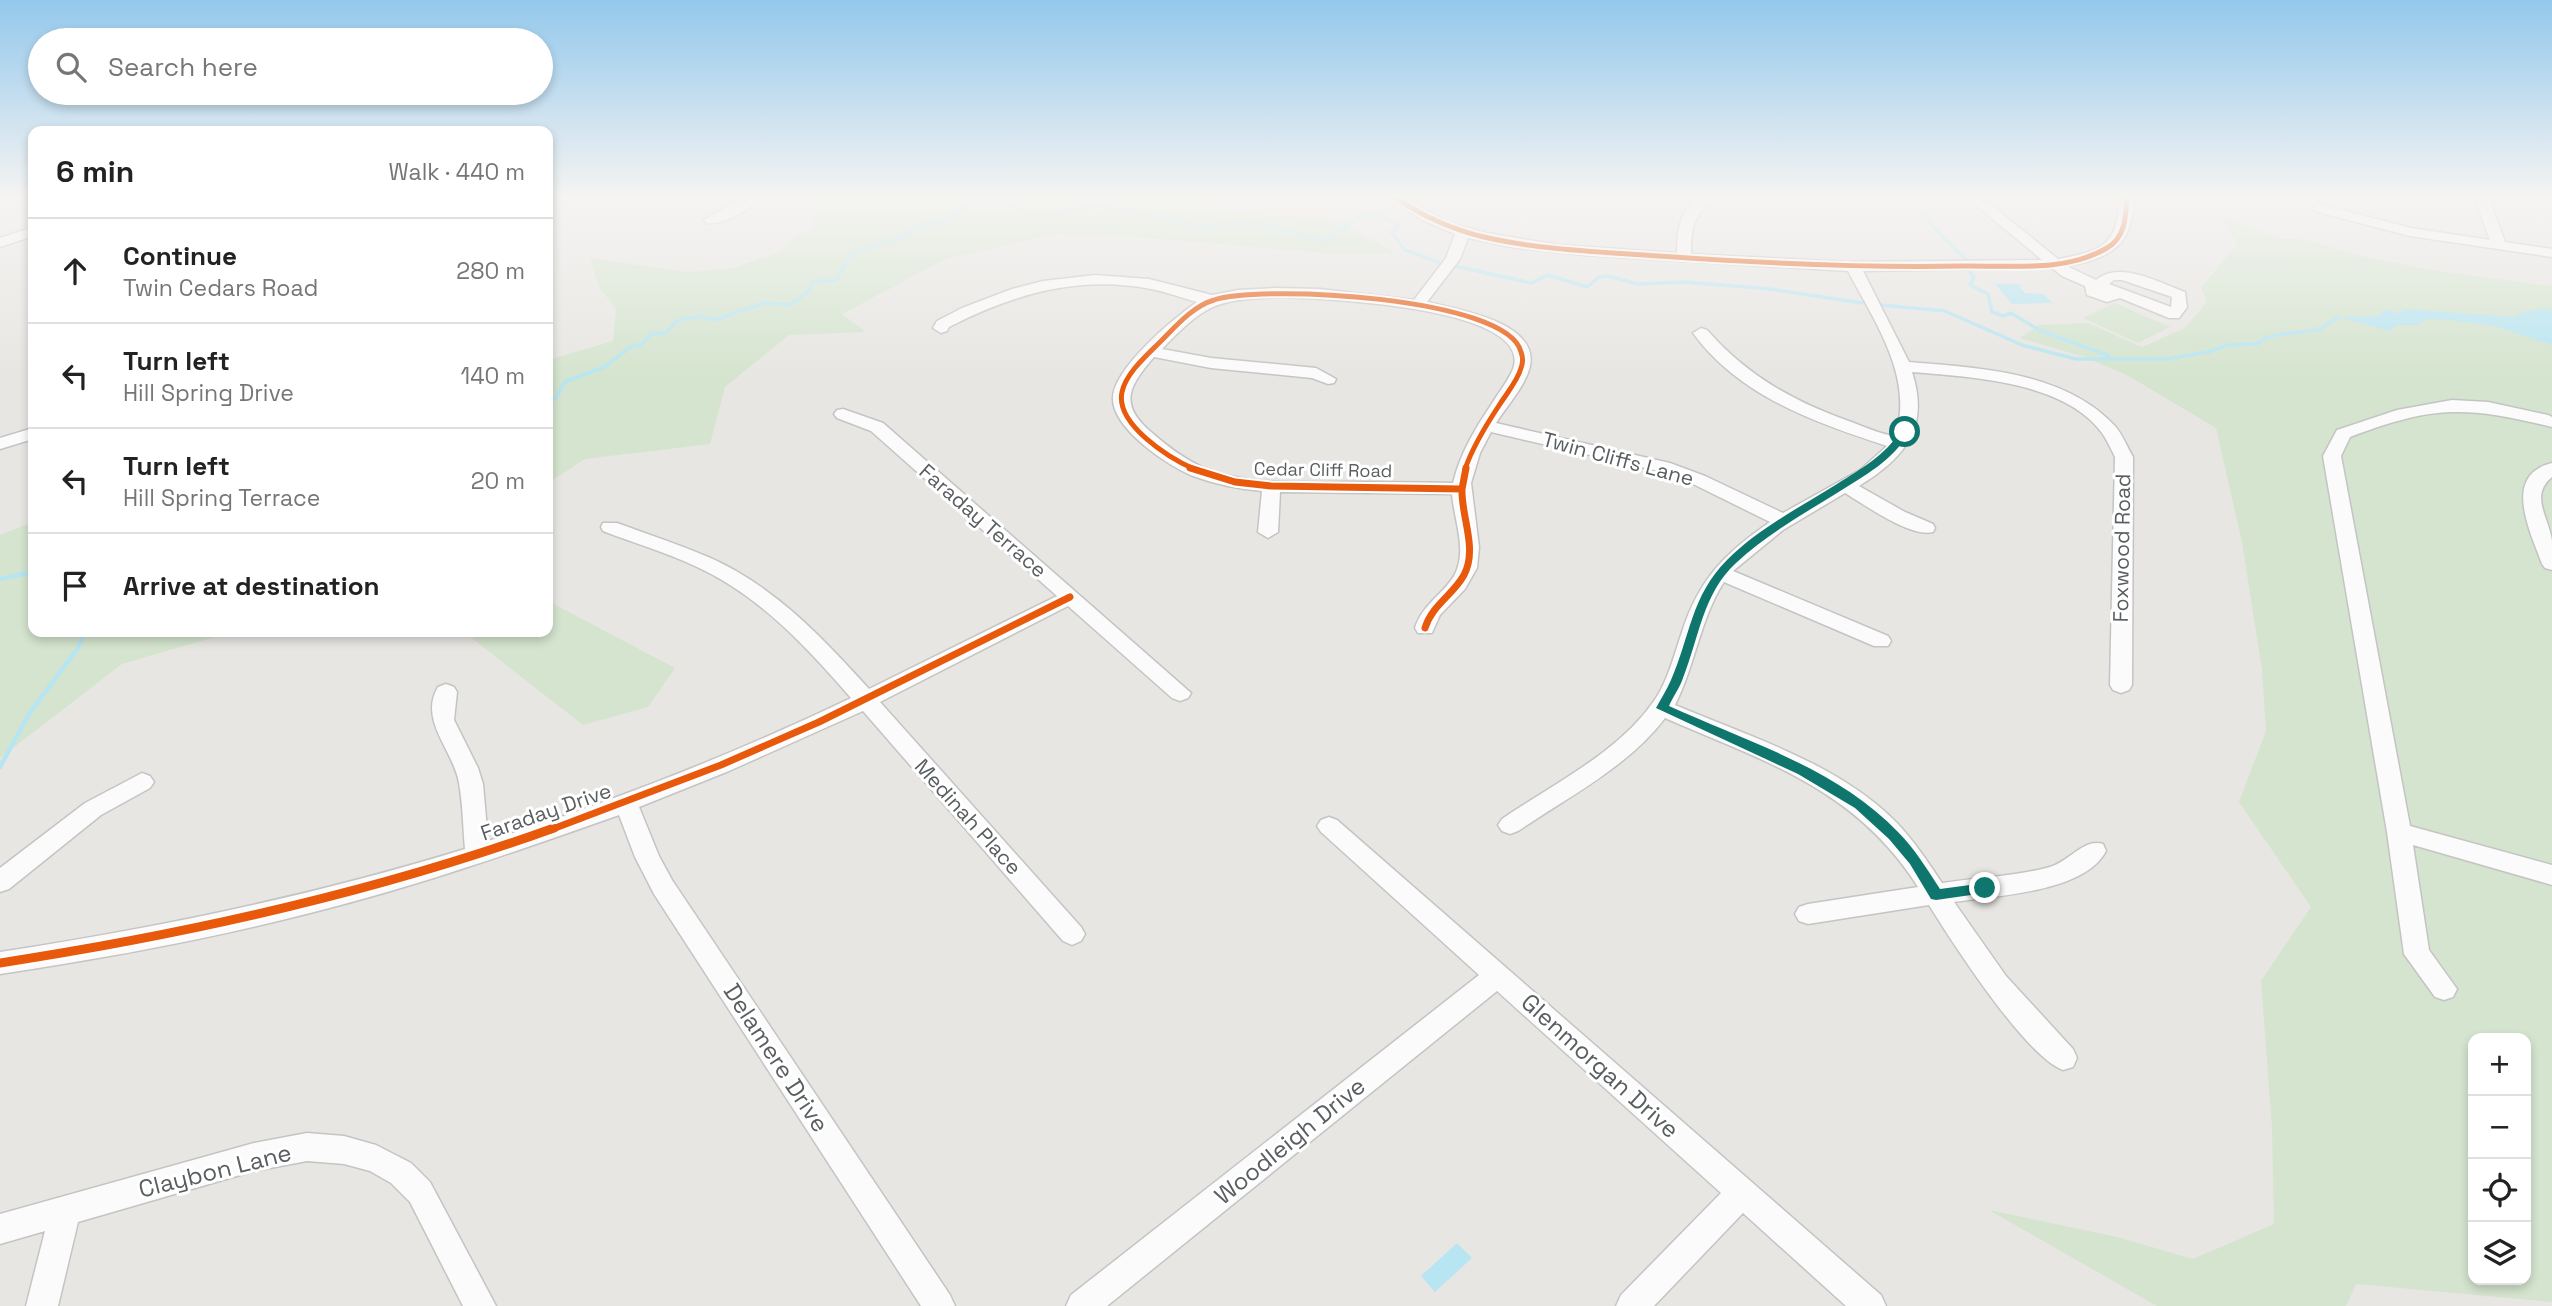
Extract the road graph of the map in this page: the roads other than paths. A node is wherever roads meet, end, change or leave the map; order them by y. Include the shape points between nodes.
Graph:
1 (1454, 257) edge
2 (1670, 257) edge
3 (2049, 257) edge
4 (2088, 257) edge
5 (1684, 258) joint
6 (2056, 262) junction
7 (1853, 267) junction
8 (2105, 288) dead end
9 (1212, 300) junction
10 (1418, 304) junction
11 (941, 328) dead end
12 (1701, 333) dead end
13 (1152, 352) junction
14 (1900, 366) junction
15 (1328, 379) dead end
16 (844, 414) dead end
17 (2552, 422) edge
18 (1487, 426) junction
19 (28, 435) edge
20 (0, 444) edge
21 (1898, 444) junction
22 (2552, 468) edge
23 (1844, 485) junction
24 (1271, 486) junction
25 (1462, 489) junction
26 (1784, 521) junction
27 (610, 527) dead end
28 (1926, 527) dead end
29 (1268, 532) dead end
30 (2552, 564) edge
31 (1720, 573) junction
32 (1070, 597) junction
33 (1425, 628) dead end
34 (1881, 641) dead end
35 (2120, 685) dead end
36 (446, 692) dead end
37 (1180, 694) dead end
38 (864, 701) junction
39 (1662, 708) junction
40 (142, 782) dead end
41 (626, 803) junction
42 (1510, 825) dead end
43 (1329, 826) dead end
44 (2399, 832) junction
45 (2094, 850) dead end
46 (477, 853) junction
47 (2552, 875) edge
48 (0, 882) edge
49 (1936, 895) junction
50 (1808, 914) dead end
51 (1072, 934) dead end
52 (0, 963) edge
53 (1498, 975) junction
54 (2444, 989) dead end
55 (2063, 1058) dead end
56 (1743, 1192) junction
57 (65, 1212) junction
58 (0, 1229) edge
59 (42, 1306) edge
60 (480, 1306) edge
61 (939, 1306) edge
62 (1082, 1306) edge
63 (1632, 1306) edge
64 (1870, 1306) edge

1 - 10 street
2 - 5 street
3 - 6 street
4 - 6 street
5 - 7 street
6 - 7 street
6 - 8 street via 2067,272
7 - 14 street
9 - 10 street, Cedar Cliff Road via 1269,292
9 - 11 street via 1130,281 1063,281 988,301
9 - 13 street, Cedar Cliff Road via 1194,310
10 - 18 street, Cedar Cliff Road via 1491,324 1522,349 1521,369
12 - 21 street via 1729,366 1774,397
13 - 15 street via 1316,373
13 - 24 street, Cedar Cliff Road via 1123,385 1124,414 1132,425 1171,457 1199,471 1241,484
14 - 21 street via 1910,407
14 - 35 street, Foxwood Road via 1994,376 2043,388 2081,406 2113,434 2124,457
16 - 32 street, Faraday Terrace via 877,427
17 - 44 street via 2494,409 2442,407 2363,426 2343,434 2336,445 2333,456
18 - 25 street, Cedar Cliff Road via 1466,466
18 - 26 street, Twin Cliffs Lane via 1684,474
19 - 20 street
21 - 23 street via 1882,461
22 - 30 street via 2536,481 2531,502
23 - 26 street
23 - 28 street
24 - 25 street, Cedar Cliff Road
24 - 29 street
25 - 33 street, Cedar Cliff Road via 1467,569 1455,588 1431,610
26 - 31 street
27 - 38 street, Medinah Place via 703,562 769,602 811,638
31 - 34 street
31 - 39 street via 1698,613 1678,678
32 - 37 street, Faraday Terrace
32 - 38 street, Faraday Drive
36 - 46 street via 443,720 467,768
38 - 41 street, Faraday Drive
38 - 51 street, Medinah Place
39 - 42 street via 1633,737
39 - 49 street via 1802,771 1859,805 1893,835
40 - 48 street via 93,809
41 - 46 street, Faraday Drive
41 - 61 street, Delamere Drive via 663,887
43 - 53 street, Glenmorgan Drive
44 - 47 street
44 - 54 street via 2417,954
45 - 49 street via 2082,863 2054,876
46 - 52 street, Faraday Drive via 259,914
49 - 50 street
49 - 55 street via 1993,980
53 - 56 street, Glenmorgan Drive
53 - 62 street, Woodleigh Drive
56 - 63 street
56 - 64 street, Glenmorgan Drive
57 - 58 street, Claybon Lane
57 - 59 street
57 - 60 street, Claybon Lane via 254,1157 307,1147 344,1150 376,1159 401,1173 420,1192

